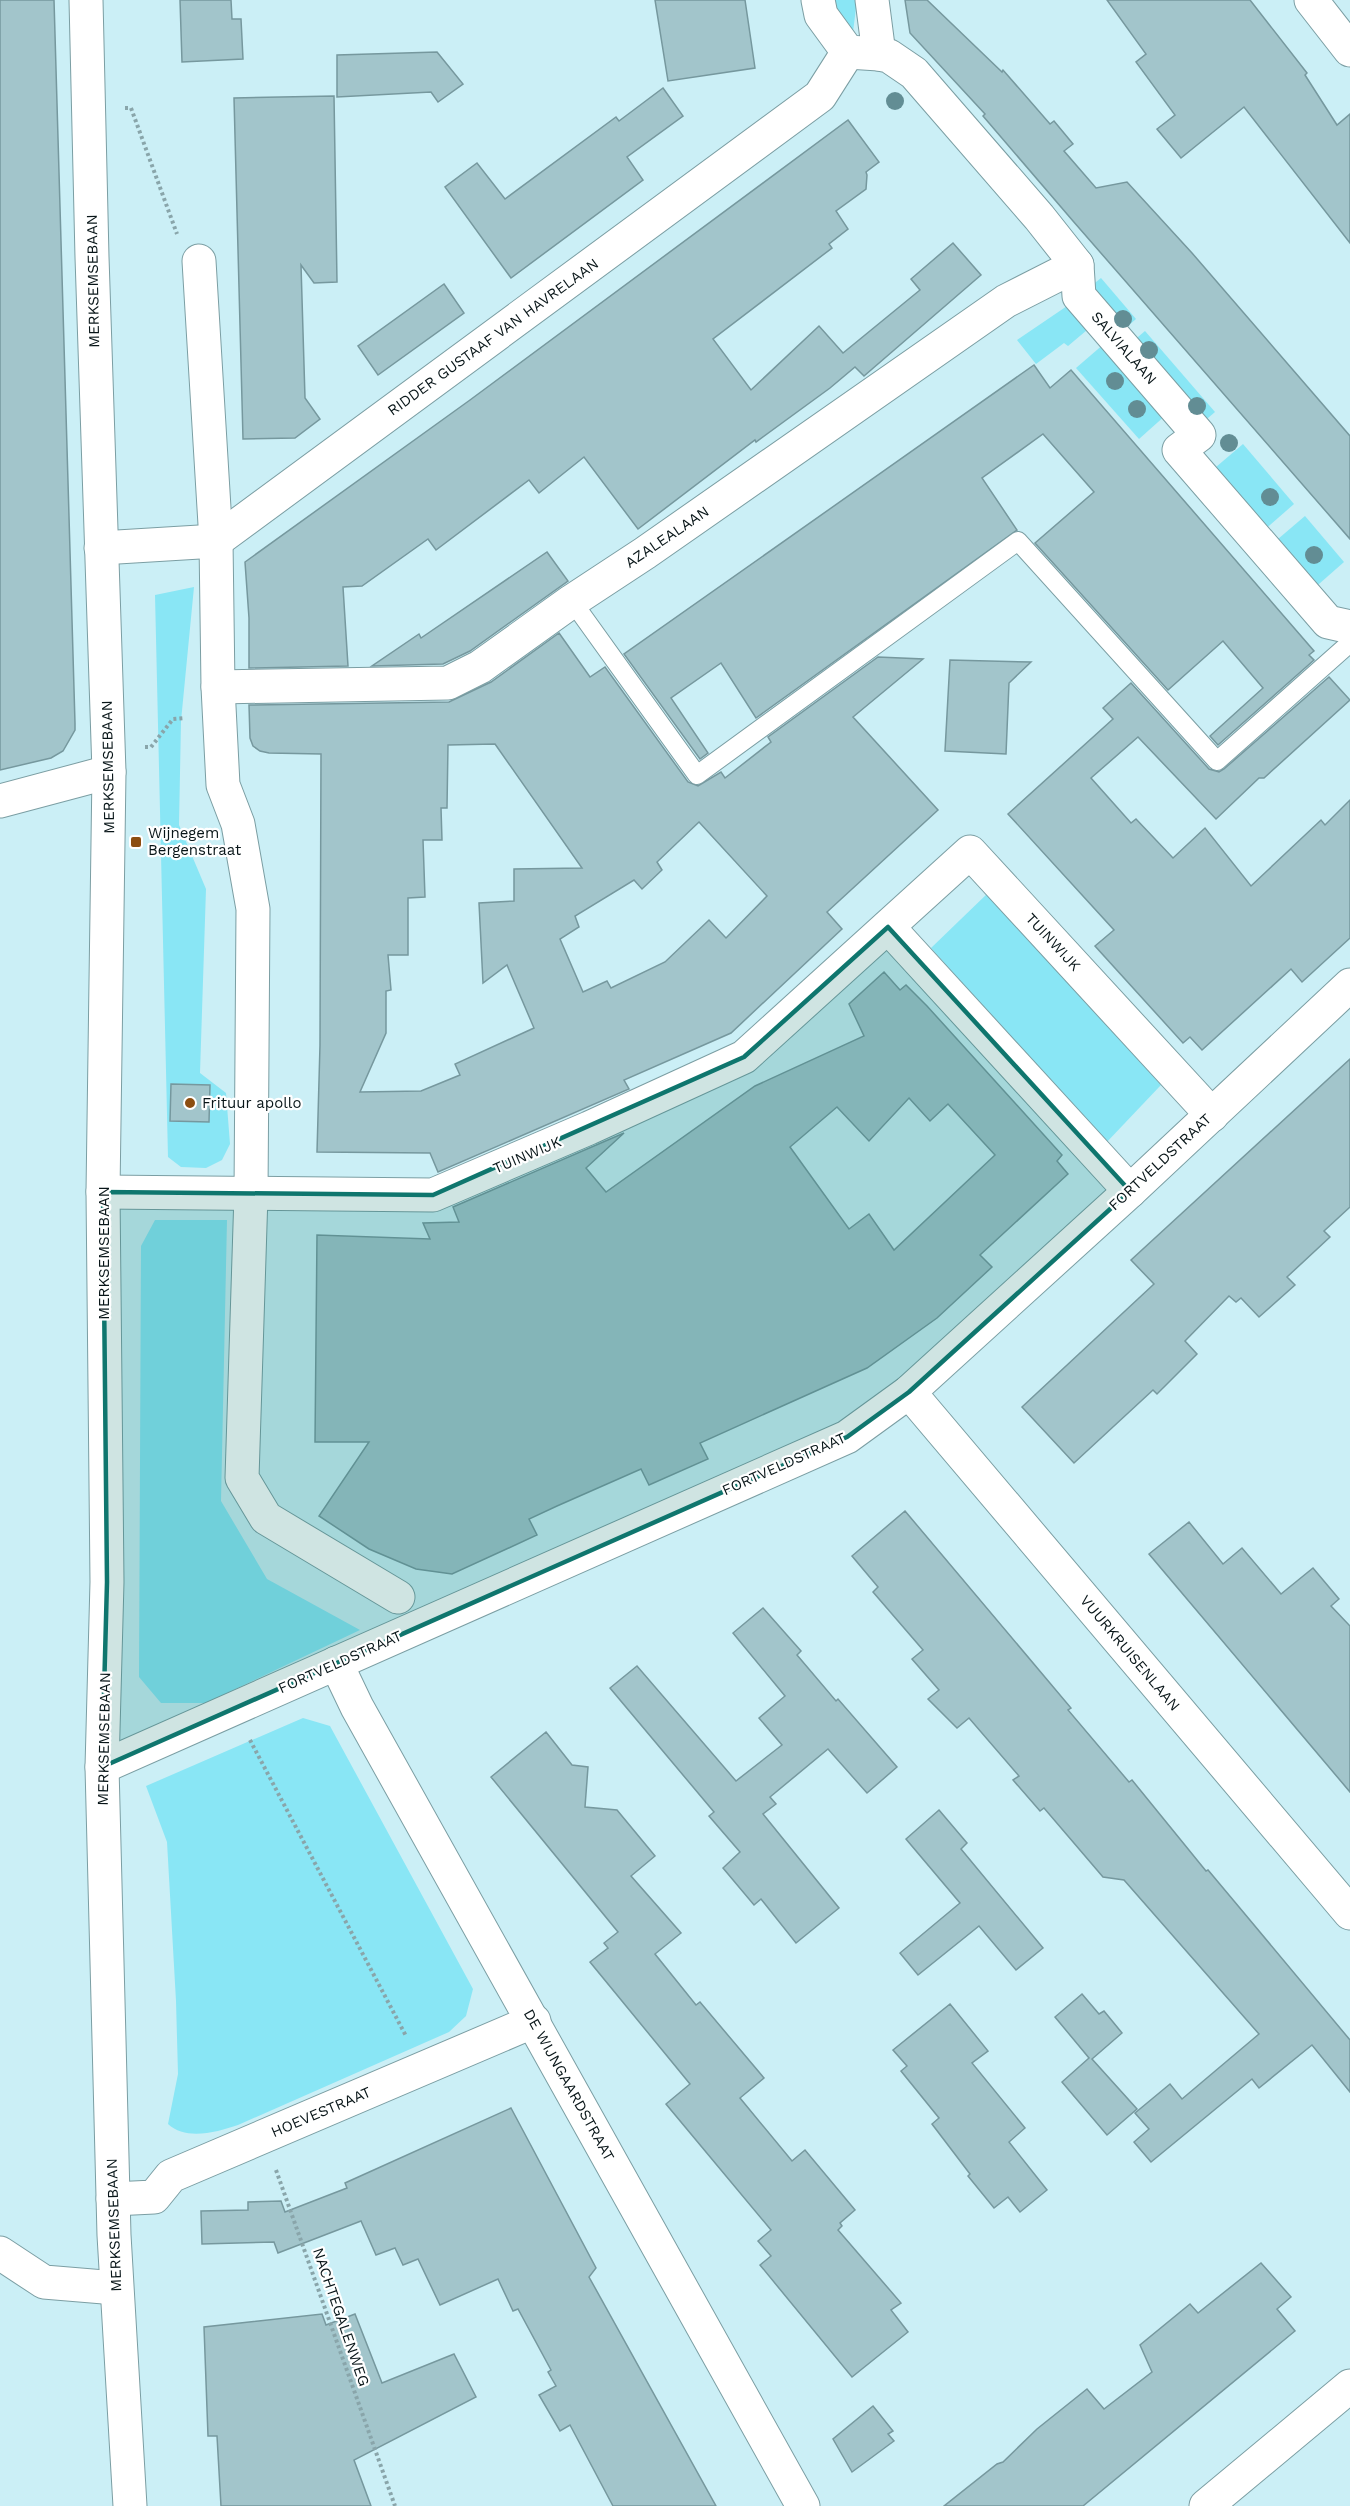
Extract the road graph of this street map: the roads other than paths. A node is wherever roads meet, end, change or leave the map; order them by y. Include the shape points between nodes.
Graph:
1 (86, 0) edge
2 (818, 0) edge
3 (872, 0) edge
4 (1311, 0) edge
5 (1350, 50) edge
6 (864, 53) junction
7 (199, 261) road end
8 (1077, 265) junction
9 (216, 541) junction
10 (101, 548) junction
11 (572, 601) junction
12 (1350, 627) edge
13 (1350, 643) edge
14 (219, 701) junction
15 (109, 759) junction
16 (0, 801) edge
17 (888, 927) junction
18 (1350, 985) edge
19 (1212, 1115) junction
20 (1130, 1191) junction
21 (104, 1192) junction
22 (251, 1194) junction
23 (909, 1392) junction
24 (398, 1597) dead end
25 (336, 1663) junction
26 (102, 1767) junction
27 (1350, 1913) edge
28 (534, 2021) junction
29 (113, 2199) junction
30 (0, 2253) edge
31 (116, 2288) junction
32 (1350, 2386) edge
33 (130, 2506) edge
34 (803, 2506) edge
35 (1206, 2506) edge

1 - 10 street, MERKSEMSEBAAN
2 - 6 street via 821,15
3 - 6 street
4 - 5 street
6 - 8 street via 889,56 914,73
6 - 9 street, RIDDER GUSTAAF VAN HAVRELAAN via 820,96
7 - 9 street
8 - 11 street, AZALEALAAN via 1006,301
8 - 12 street, SALVIALAAN via 1079,296 1199,435 1179,450 1328,622
9 - 10 street
9 - 14 street
10 - 15 street, MERKSEMSEBAAN
11 - 13 lane via 697,775 1018,541 1217,761
11 - 14 street, AZALEALAAN via 480,667 448,683
14 - 22 street via 223,785 238,824 253,909
15 - 16 street
15 - 21 street, MERKSEMSEBAAN
17 - 19 street, TUINWIJK via 970,852
17 - 20 street
17 - 22 street, TUINWIJK via 744,1057 433,1195
18 - 19 street, FORTVELDSTRAAT
19 - 20 street, FORTVELDSTRAAT
20 - 23 street, FORTVELDSTRAAT
21 - 22 street, TUINWIJK
21 - 26 street, MERKSEMSEBAAN via 107,1582
22 - 24 street via 242,1478 266,1518
23 - 25 street, FORTVELDSTRAAT via 847,1437
23 - 27 street, VUURKRUISENLAAN
25 - 26 street, FORTVELDSTRAAT
25 - 28 street, DE WIJNGAARDSTRAAT
26 - 29 street, MERKSEMSEBAAN
28 - 29 street, HOEVESTRAAT via 171,2176 154,2197
28 - 34 street, DE WIJNGAARDSTRAAT
29 - 31 street, MERKSEMSEBAAN
30 - 31 street via 44,2282
31 - 33 street, MERKSEMSEBAAN
32 - 35 street

